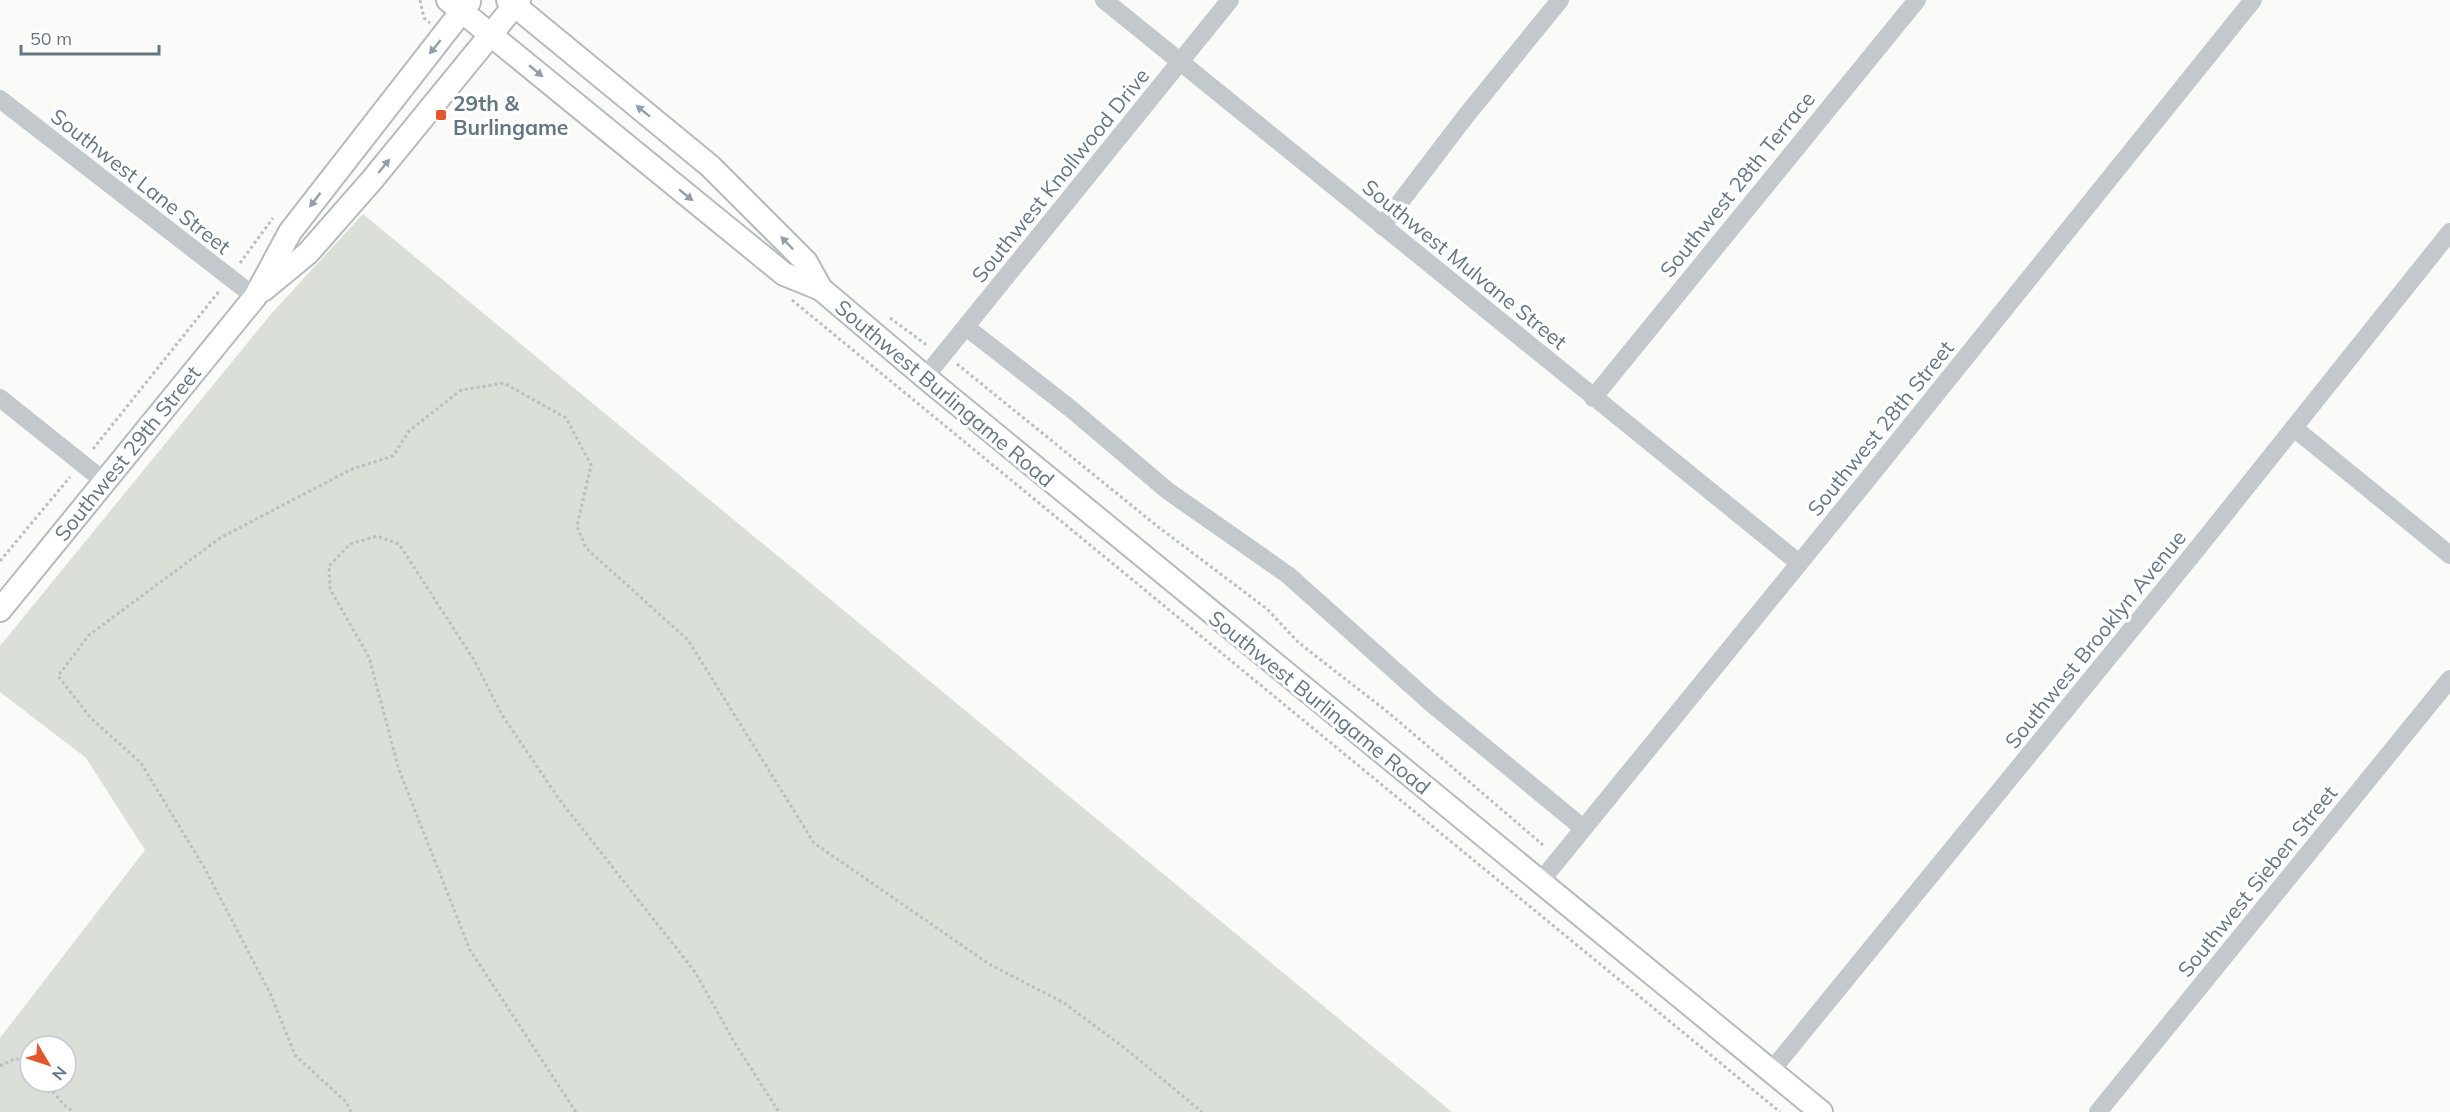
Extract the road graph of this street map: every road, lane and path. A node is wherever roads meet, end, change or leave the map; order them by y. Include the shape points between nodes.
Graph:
1 (420, 0) edge
2 (1104, 0) edge
3 (1230, 0) edge
4 (1560, 0) edge
5 (1917, 0) edge
6 (2253, 0) edge
7 (513, 2) edge
8 (460, 4) edge
9 (490, 34) junction
10 (444, 35) junction
11 (1180, 62) junction
12 (0, 99) edge
13 (274, 218) dead end
14 (1382, 226) junction
15 (2450, 232) edge
16 (229, 278) junction
17 (821, 289) junction
18 (787, 296) dead end
19 (255, 297) junction
20 (887, 316) dead end
21 (966, 327) junction
22 (944, 356) junction
23 (925, 377) junction
24 (0, 398) edge
25 (1593, 398) junction
26 (2294, 428) junction
27 (81, 463) junction
28 (104, 481) junction
29 (2450, 555) edge
30 (0, 561) edge
31 (1799, 563) junction
32 (0, 610) edge
33 (2450, 679) edge
34 (1583, 828) junction
35 (1543, 845) dead end
36 (1540, 882) junction
37 (18, 1060) edge
38 (0, 1066) edge
39 (1771, 1071) junction
40 (55, 1094) edge
41 (74, 1112) edge
42 (351, 1112) edge
43 (576, 1112) edge
44 (779, 1112) edge
45 (1202, 1112) edge
46 (1780, 1112) edge
47 (1821, 1112) edge
48 (2098, 1112) edge

1 - 10 path via 424,18
2 - 11 street, Southwest Mulvane Street
3 - 11 street, Southwest Knollwood Drive
4 - 14 street
5 - 25 street, Southwest 28th Terrace
6 - 31 street, Southwest 28th Street
7 - 9 main road, Southwest 29th Street
17 -> 7 main road, Southwest Burlingame Road via 806,262 710,166
8 - 9 main road, Southwest Burlingame Road
8 - 10 main road, Southwest 29th Street
9 -> 17 main road, Southwest Burlingame Road via 784,274
19 -> 9 main road, Southwest 29th Street via 308,254
10 -> 19 main road, Southwest 29th Street via 290,232
11 - 14 street, Southwest Mulvane Street
11 - 21 street, Southwest Knollwood Drive
12 - 16 street, Southwest Lane Street
13 - 16 path
14 - 25 street, Southwest Mulvane Street
15 - 26 street, Southwest Brooklyn Avenue
16 - 19 street, Southwest Lane Street
16 - 27 path
17 - 23 main road, Southwest Burlingame Road
18 - 46 path
19 - 28 main road, Southwest 29th Street
20 - 22 path
21 - 22 street, Southwest Knollwood Drive
21 - 34 street via 1168,491 1288,575 1431,703
22 - 23 street, Southwest Knollwood Drive
22 - 35 path via 965,368 1157,526 1267,609 1299,643 1389,713
23 - 36 main road, Southwest Burlingame Road
24 - 27 street
25 - 31 street, Southwest Mulvane Street
26 - 29 street
26 - 39 street, Southwest Brooklyn Avenue
27 - 28 street
27 - 30 path
28 - 32 main road, Southwest 29th Street
31 - 34 street, Southwest 28th Street
33 - 48 street, Southwest Sieben Street
34 - 36 street, Southwest 28th Street
36 - 39 main road, Southwest Burlingame Road
37 - 38 path
39 - 47 main road, Southwest Burlingame Road
40 - 41 path
42 - 45 path via 346,1102 295,1055 272,995 205,869 141,764 91,718 58,676 89,635 220,538 352,469 393,456 409,431 460,390 504,383 566,418 591,465 578,526 586,548 688,640 814,843 988,964 1064,1003
43 - 44 path via 470,950 399,770 369,657 330,589 328,566 350,544 377,536 399,544 474,660 502,715 559,799 695,972

